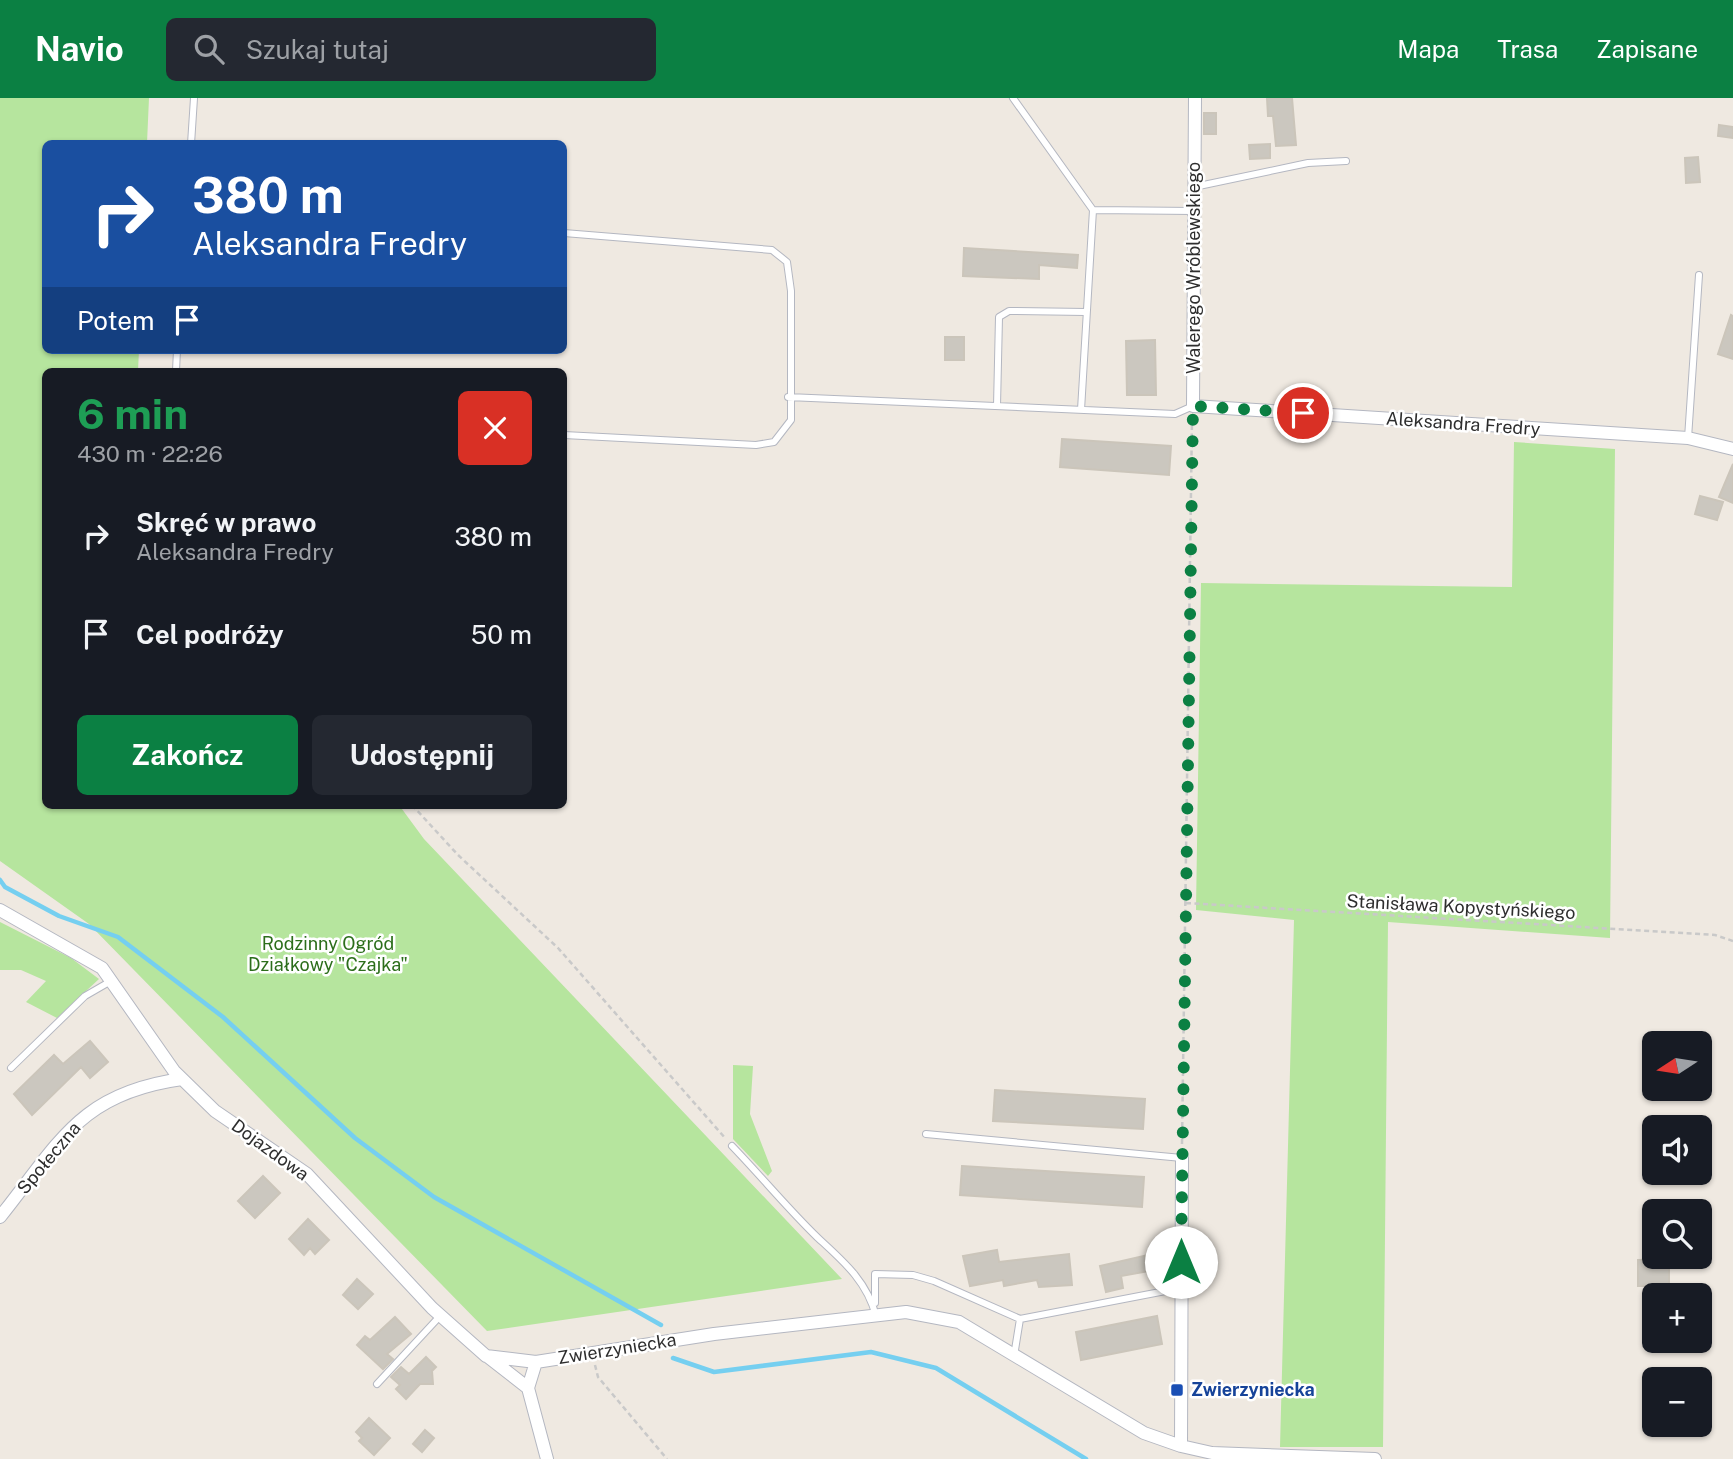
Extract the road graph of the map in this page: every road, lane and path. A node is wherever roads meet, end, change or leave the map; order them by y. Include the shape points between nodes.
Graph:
1 (194, 98) edge
2 (1013, 98) edge
3 (1195, 98) edge
4 (191, 140) edge
5 (1346, 161) dead end
6 (1194, 187) junction
7 (1093, 210) junction
8 (1194, 211) junction
9 (567, 233) edge
10 (1699, 275) dead end
11 (1087, 312) junction
12 (788, 397) junction
13 (997, 406) junction
14 (1193, 406) junction
15 (1081, 410) junction
16 (567, 435) edge
17 (1688, 438) junction
18 (1733, 449) edge
19 (416, 809) edge
20 (1186, 903) junction
21 (0, 910) edge
22 (1733, 941) edge
23 (111, 981) junction
24 (11, 1068) dead end
25 (183, 1079) junction
26 (926, 1134) dead end
27 (732, 1146) joint
28 (1181, 1157) junction
29 (0, 1217) edge
30 (1181, 1288) junction
31 (441, 1315) junction
32 (876, 1316) junction
33 (1020, 1319) junction
34 (592, 1353) junction
35 (486, 1356) junction
36 (1014, 1356) junction
37 (536, 1362) junction
38 (377, 1384) dead end
39 (528, 1388) junction
40 (1181, 1446) junction
41 (547, 1459) edge
42 (667, 1459) edge
43 (1375, 1459) edge

1 - 4 lane
2 - 7 lane
3 - 6 street, Walerego Wróblewskiego
5 - 6 lane via 1308,163
6 - 8 street, Walerego Wróblewskiego
7 - 8 lane
7 - 11 lane
8 - 14 street, Walerego Wróblewskiego
9 - 12 lane via 772,250 787,262 791,291
10 - 17 lane
11 - 13 lane via 1009,311 999,317
11 - 15 lane
12 - 13 lane
12 - 16 lane via 791,420 774,442 756,445
13 - 15 lane
14 - 15 lane via 1175,414
14 - 17 street, Aleksandra Fredry
14 - 20 path
17 - 18 street, Aleksandra Fredry
19 - 27 path via 558,948
20 - 22 path, Stanisława Kopystyńskiego via 1715,935
20 - 28 path
21 - 23 street, Dojazdowa via 102,968
23 - 24 lane via 85,996
23 - 25 street, Dojazdowa
25 - 29 street, Społeczna via 143,1084 93,1109 68,1131
25 - 31 street, Dojazdowa via 215,1111 307,1174
26 - 28 lane
27 - 32 lane via 818,1239 841,1256 873,1301
28 - 30 street
30 - 33 lane
30 - 40 street
31 - 35 street, Dojazdowa
31 - 38 lane
32 - 33 lane via 875,1274 914,1275 934,1281
32 - 34 street, Zwierzyniecka
32 - 36 street, Zwierzyniecka via 906,1312 958,1322
33 - 36 lane
34 - 37 street, Zwierzyniecka
34 - 42 path via 598,1377
35 - 37 street
35 - 39 street, Dojazdowa
36 - 40 street, Zwierzyniecka via 1144,1433
37 - 39 street
39 - 41 street
40 - 43 street, Zwierzyniecka via 1212,1453

